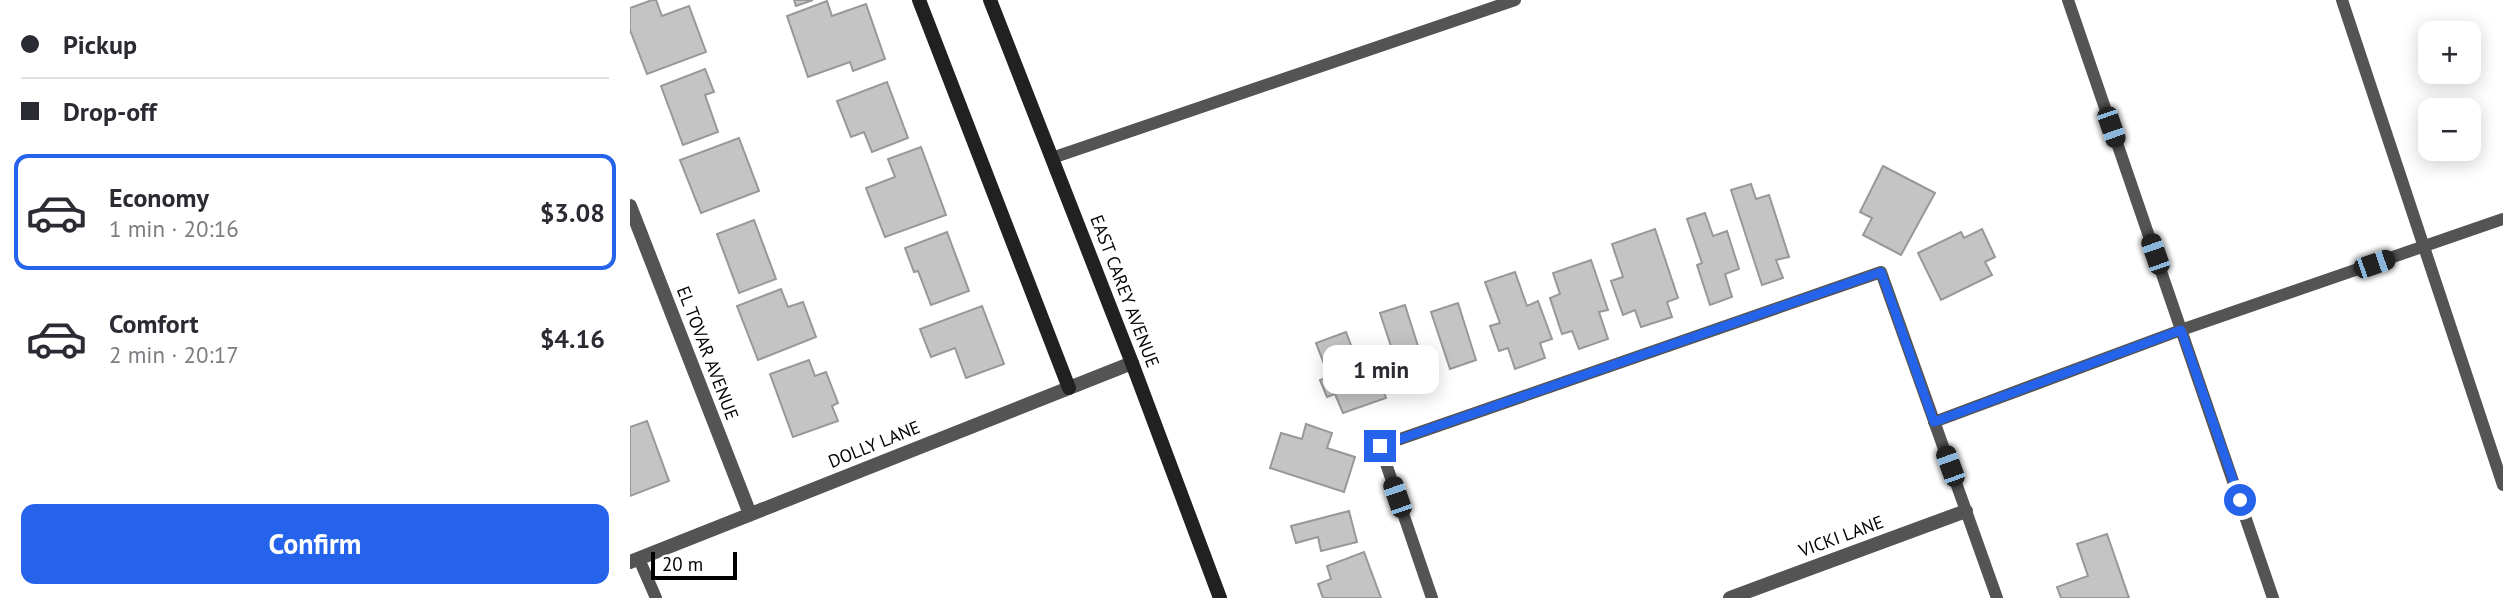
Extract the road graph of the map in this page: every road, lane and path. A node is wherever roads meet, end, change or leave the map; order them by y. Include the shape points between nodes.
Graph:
1 (919, 0) edge
2 (990, 0) edge
3 (1514, 0) edge
4 (2067, 0) edge
5 (2342, 0) edge
6 (1052, 158) junction
7 (630, 206) edge
8 (2503, 219) edge
9 (2423, 247) junction
10 (2181, 330) junction
11 (1132, 363) junction
12 (1069, 388) junction
13 (1934, 422) junction
14 (2503, 485) edge
15 (1966, 511) junction
16 (750, 513) junction
17 (635, 560) edge
18 (656, 598) edge
19 (1220, 598) edge
20 (1432, 598) edge
21 (1730, 598) edge
22 (1997, 598) edge
23 (2273, 598) edge

1 - 12 main road
2 - 6 main road, EAST CAREY AVENUE
3 - 6 lane
4 - 10 lane
5 - 9 lane
6 - 11 main road, EAST CAREY AVENUE
7 - 16 street, EL TOVAR AVENUE
8 - 9 lane
9 - 10 lane
9 - 14 lane
10 - 13 lane
10 - 23 lane
11 - 12 street, DOLLY LANE
11 - 19 main road, EAST CAREY AVENUE
12 - 16 street, DOLLY LANE
13 - 15 lane
13 - 20 lane via 1881,272 1380,446
15 - 21 street, VICKI LANE
15 - 22 lane
16 - 17 street, DOLLY LANE
17 - 18 lane

